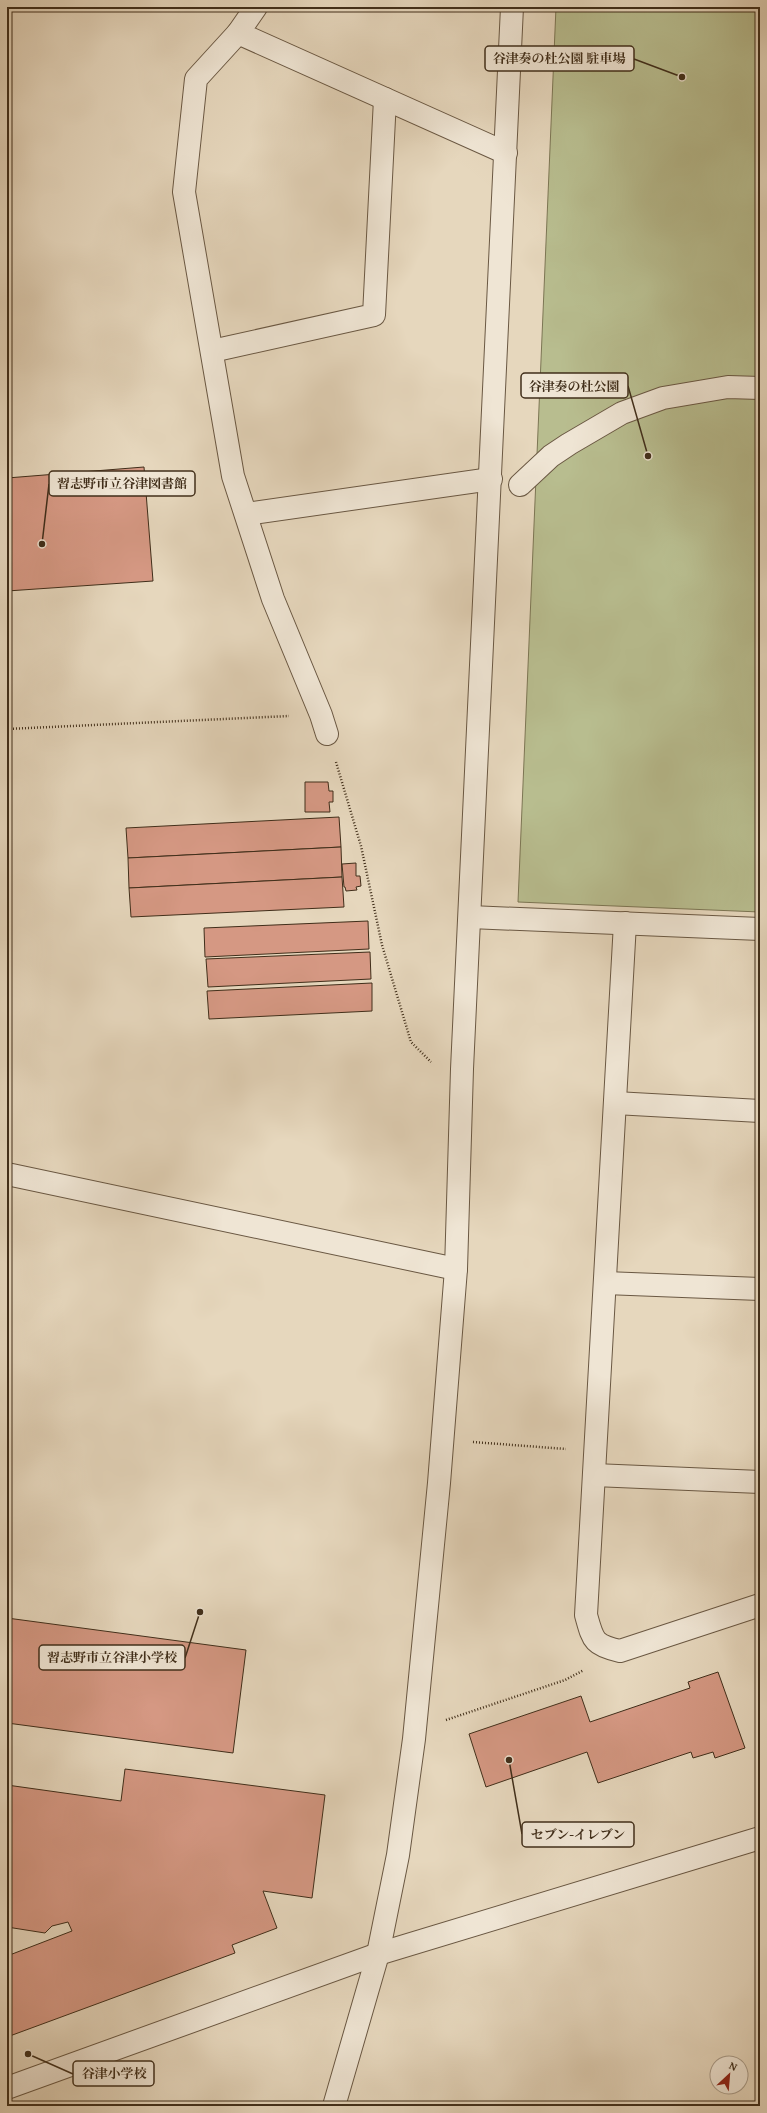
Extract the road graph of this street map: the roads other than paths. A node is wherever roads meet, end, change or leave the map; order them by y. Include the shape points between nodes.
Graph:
1 (256, 7) edge
2 (512, 7) edge
3 (238, 33) junction
4 (385, 99) junction
5 (506, 153) junction
6 (212, 351) junction
7 (760, 388) edge
8 (491, 479) junction
9 (520, 485) dead end
10 (246, 514) junction
11 (324, 724) road end
12 (470, 918) junction
13 (625, 923) junction
14 (760, 930) edge
15 (615, 1103) junction
16 (760, 1111) edge
17 (7, 1174) edge
18 (456, 1269) junction
19 (605, 1284) junction
20 (760, 1289) edge
21 (594, 1475) junction
22 (760, 1482) edge
23 (760, 1605) edge
24 (760, 1838) edge
25 (378, 1954) junction
26 (7, 2088) edge
27 (334, 2106) edge

1 - 3 street
2 - 5 street
3 - 4 street
3 - 6 street via 196,79 184,192
4 - 5 street
4 - 6 street via 374,315
5 - 8 street
6 - 10 street via 234,476
7 - 9 street via 728,387 663,398 622,413 551,456
8 - 10 street
8 - 12 street
10 - 11 street via 273,599
12 - 13 street
12 - 18 street
13 - 14 street
13 - 15 street
15 - 16 street
15 - 19 street
17 - 18 street
18 - 25 street via 439,1483 414,1739 398,1855
19 - 20 street
19 - 21 street
21 - 22 street
21 - 23 street via 586,1615 592,1637 604,1648 620,1651
24 - 25 street
25 - 26 street
25 - 27 street

